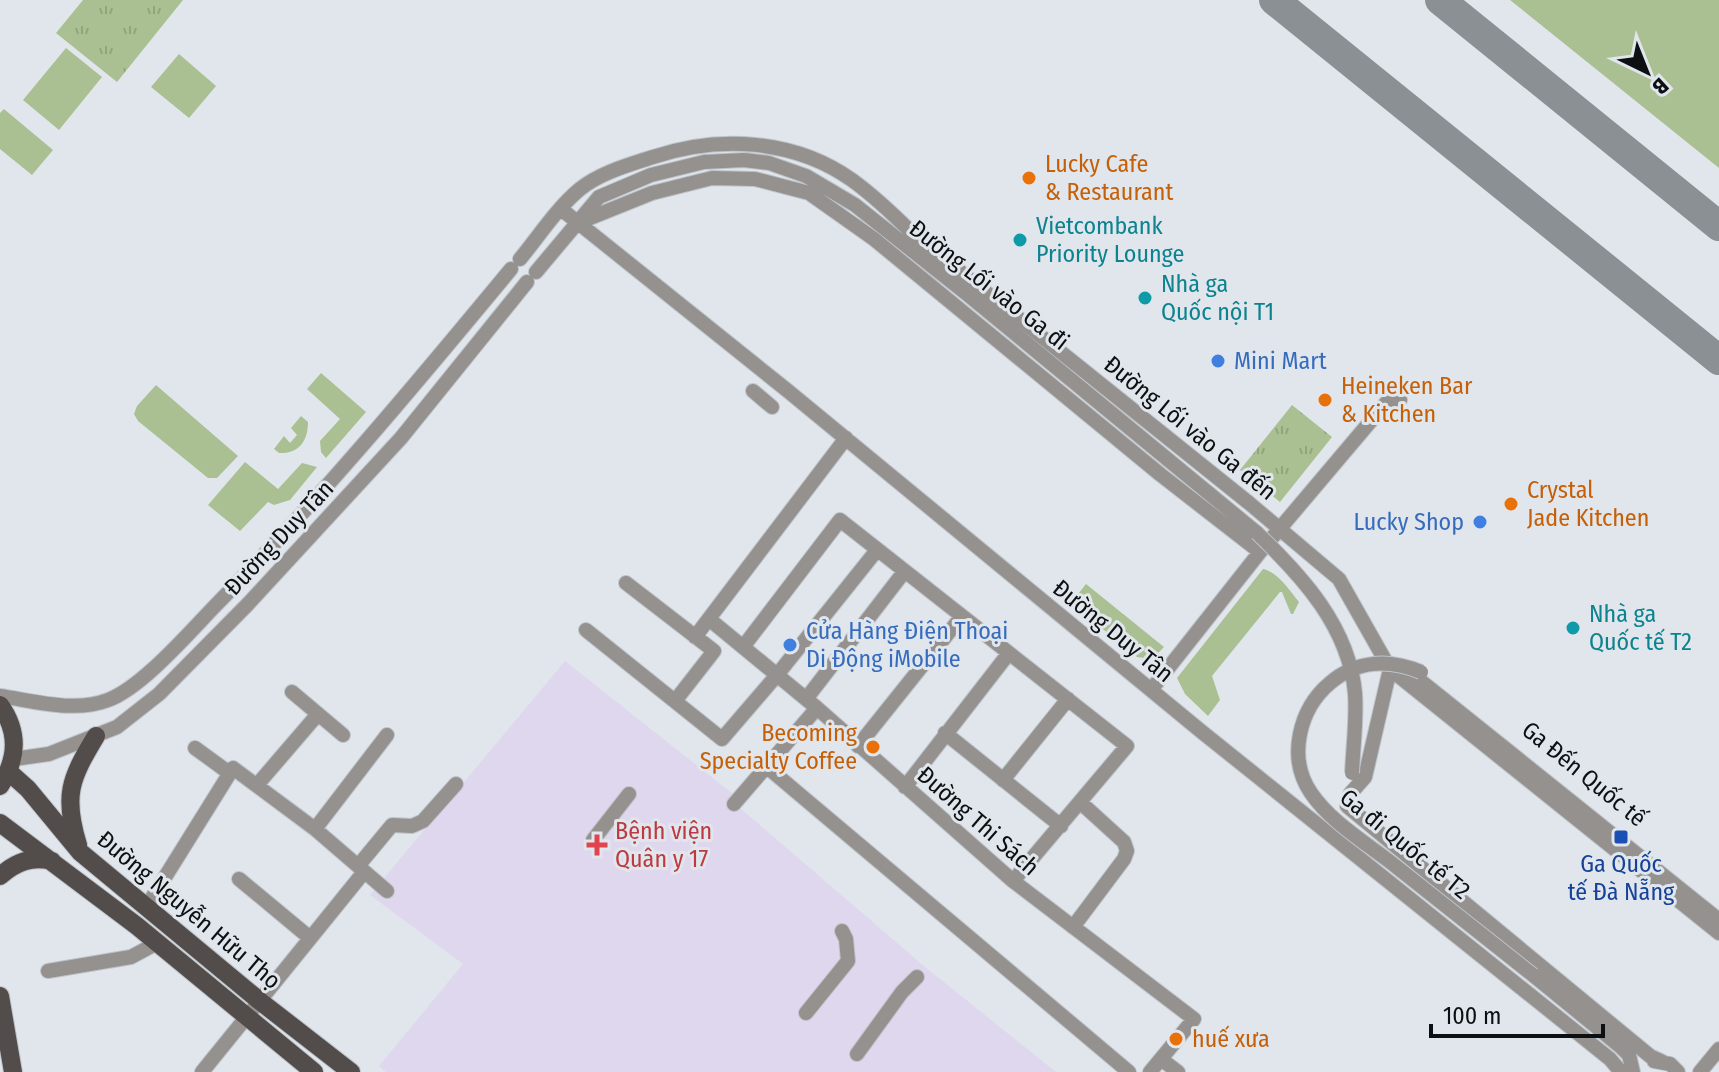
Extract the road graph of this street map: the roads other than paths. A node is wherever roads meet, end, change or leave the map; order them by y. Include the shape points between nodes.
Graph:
1 (561, 209) junction
2 (576, 224) junction
3 (453, 340) junction
4 (469, 354) junction
5 (753, 391) dead end
6 (1400, 400) dead end
7 (772, 407) dead end
8 (846, 438) junction
9 (1281, 531) junction
10 (877, 550) junction
11 (1260, 552) junction
12 (904, 572) junction
13 (626, 583) dead end
14 (962, 616) junction
15 (709, 619) junction
16 (586, 630) dead end
17 (695, 637) junction
18 (743, 647) junction
19 (1009, 653) junction
20 (1390, 669) junction
21 (1421, 672) joint
22 (777, 675) junction
23 (1151, 690) junction
24 (292, 692) dead end
25 (0, 696) edge
26 (1068, 699) junction
27 (108, 700) junction
28 (675, 701) junction
29 (811, 704) junction
30 (0, 705) edge
31 (318, 714) junction
32 (117, 727) junction
33 (945, 733) junction
34 (343, 735) dead end
35 (387, 735) dead end
36 (96, 736) junction
37 (858, 746) junction
38 (195, 748) dead end
39 (767, 767) junction
40 (8, 772) edge
41 (228, 772) junction
42 (1003, 780) junction
43 (456, 784) dead end
44 (257, 785) junction
45 (905, 787) junction
46 (629, 794) dead end
47 (1349, 800) junction
48 (1080, 802) junction
49 (734, 804) dead end
50 (0, 823) edge
51 (1061, 826) junction
52 (315, 829) junction
53 (1326, 831) junction
54 (593, 840) dead end
55 (80, 852) junction
56 (53, 861) junction
57 (361, 869) junction
58 (0, 876) edge
59 (239, 879) dead end
60 (1013, 881) junction
61 (387, 891) dead end
62 (147, 906) junction
63 (1719, 910) edge
64 (1719, 920) edge
65 (1073, 927) junction
66 (842, 931) dead end
67 (1719, 933) edge
68 (310, 938) junction
69 (157, 943) junction
70 (48, 971) dead end
71 (917, 977) dead end
72 (0, 996) edge
73 (261, 1002) junction
74 (806, 1013) dead end
75 (246, 1019) junction
76 (1719, 1049) edge
77 (857, 1054) dead end
78 (1161, 1059) junction
79 (1663, 1062) junction
80 (13, 1072) edge
81 (202, 1072) edge
82 (314, 1072) edge
83 (351, 1072) edge
84 (1129, 1072) edge
85 (1150, 1072) edge
86 (1178, 1072) edge
87 (1621, 1072) edge
88 (1634, 1072) edge
89 (1678, 1072) edge
90 (1700, 1072) edge

1 - 2 street, Đường Duy Tân
1 - 3 street, Đường Duy Tân
1 - 9 street, Đường Lối vào Ga đến via 597,178 684,148 752,144 816,160 850,178
2 - 4 street, Đường Duy Tân
2 - 8 street, Đường Duy Tân
2 - 11 street via 652,193 712,178 755,179 809,193 874,239
2 - 47 street, Đường Lối vào Ga đi, bridge via 612,190 687,165 725,160 758,161 806,176 855,205 1257,533 1316,595 1341,643 1355,691
3 - 4 street
3 - 27 street, Đường Duy Tân via 241,580 148,672
4 - 32 street, Đường Duy Tân via 392,448 248,604 159,694
5 - 7 street
6 - 9 street via 1386,403
8 - 15 street
8 - 23 street, Đường Duy Tân
9 - 11 street
9 - 20 street, Đường Lối vào Ga đến via 1339,579
10 - 12 street
10 - 18 street via 840,520
10 - 22 street
11 - 23 street
12 - 14 street
12 - 29 street
13 - 17 street
14 - 19 street
14 - 37 street
15 - 17 street
15 - 18 street, Đường Thi Sách
16 - 28 street
17 - 28 street via 714,651
18 - 22 street, Đường Thi Sách
19 - 26 street
19 - 33 street
20 - 47 street via 1365,777
20 - 64 street via 1417,678
20 - 67 street, Đường Lối vào Ga đến
21 - 63 street, Ga Đến Quốc tế
21 - 88 street, Ga đi Quốc tế T2, bridge via 1377,663 1345,672 1312,701 1298,741 1310,792 1343,825 1621,1047
22 - 28 street via 722,739
22 - 29 street, Đường Thi Sách
23 - 53 street, Đường Duy Tân
24 - 31 street
25 - 27 street, Đường Duy Tân via 83,706
26 - 42 street
26 - 48 street via 1127,746
27 - 32 street
29 - 37 street, Đường Thi Sách
29 - 39 street
30 - 40 main road via 13,730
31 - 34 street
31 - 44 street
32 - 36 street, Đường Duy Tân
33 - 42 street
33 - 45 street
35 - 52 street
36 - 40 street, Đường Duy Tân
36 - 55 main road via 74,778 69,801
37 - 45 street, Đường Thi Sách
38 - 41 street
39 - 49 street
39 - 84 street
40 - 55 main road, Đường Nguyễn Hữu Thọ
41 - 44 street via 238,769
41 - 62 street
42 - 51 street
43 - 57 street via 423,821 392,825
44 - 52 street
45 - 60 street, Đường Thi Sách
46 - 54 street
47 - 53 street
47 - 79 street
48 - 51 street
48 - 65 street via 1124,842 1127,851
50 - 56 main road, Đường Nguyễn Hữu Thọ
51 - 60 street
52 - 57 street
53 - 87 street, Đường Duy Tân
55 - 62 main road, Đường Nguyễn Hữu Thọ
56 - 58 main road via 20,862
56 - 69 main road, Đường Nguyễn Hữu Thọ
57 - 61 street
57 - 68 street
59 - 68 street
60 - 65 street, Đường Thi Sách
62 - 73 main road, Đường Nguyễn Hữu Thọ
65 - 78 street, Đường Thi Sách via 1194,1019
66 - 74 street via 848,961
68 - 73 street
69 - 70 street, Đường Nguyễn Hữu Thọ via 131,957
69 - 75 main road, Đường Nguyễn Hữu Thọ
71 - 77 street
72 - 80 main road
73 - 75 street
73 - 83 main road, Đường Nguyễn Hữu Thọ
75 - 81 street
75 - 82 main road, Đường Nguyễn Hữu Thọ
76 - 90 street
78 - 85 street
78 - 86 street
79 - 88 street via 1646,1063
79 - 89 street

